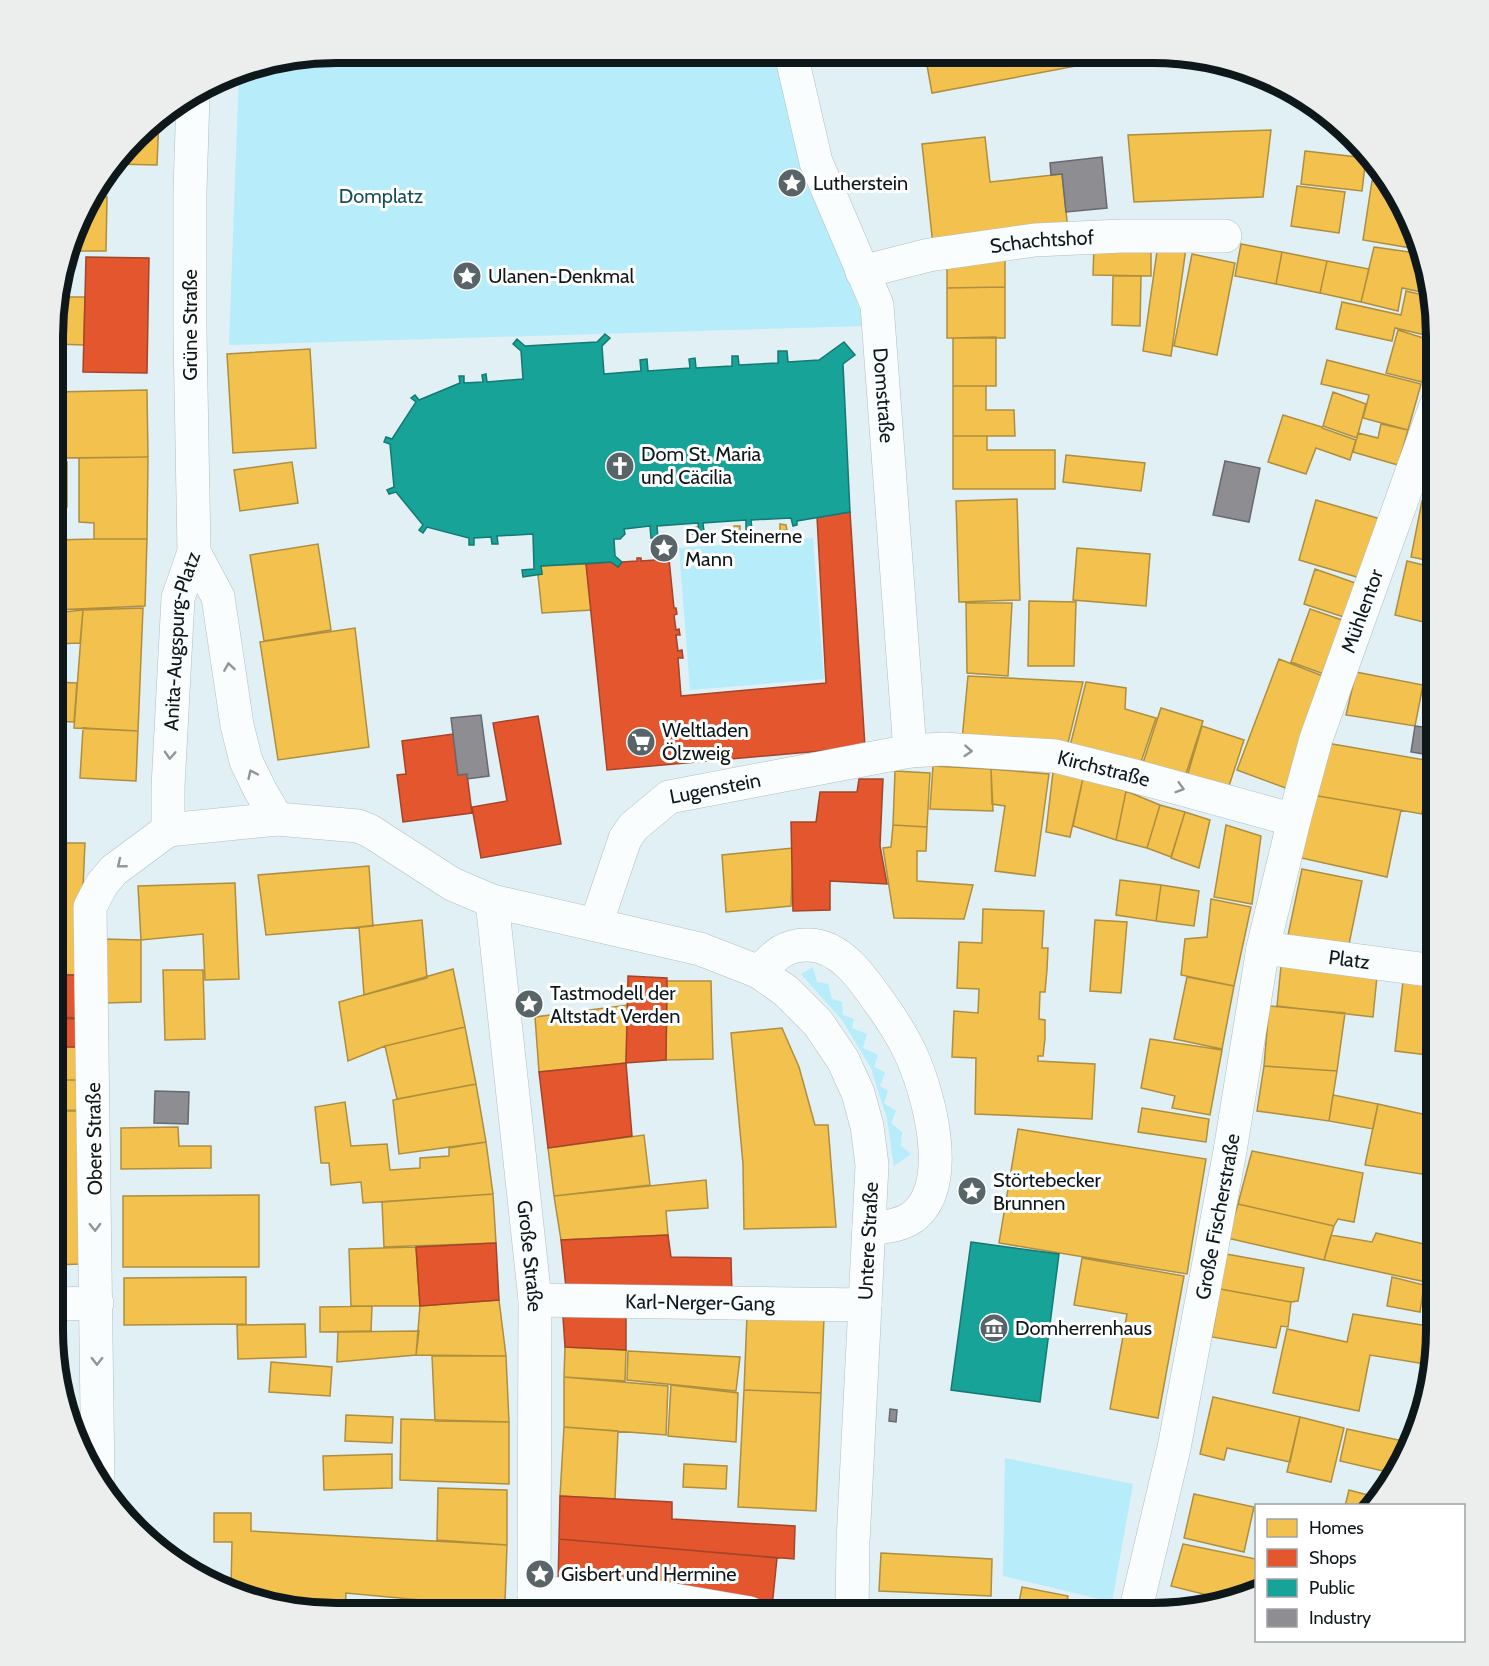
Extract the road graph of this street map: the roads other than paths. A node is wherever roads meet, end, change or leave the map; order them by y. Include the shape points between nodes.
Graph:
1 (793, 63) edge
2 (193, 104) edge
3 (1225, 236) dead end
4 (862, 272) junction
5 (1426, 433) edge
6 (194, 552) junction
7 (910, 751) junction
8 (277, 819) junction
9 (1294, 820) junction
10 (168, 830) junction
11 (492, 901) junction
12 (596, 924) junction
13 (1263, 948) junction
14 (1426, 970) edge
15 (759, 972) junction
16 (869, 1229) junction
17 (535, 1299) junction
18 (97, 1303) junction
19 (63, 1304) edge
20 (865, 1305) junction
21 (98, 1463) edge
22 (534, 1603) edge
23 (687, 1603) edge
24 (852, 1603) edge
25 (1137, 1603) edge

1 - 4 street, Domstraße via 816,162
2 - 6 street, Grüne Straße via 190,333
3 - 4 street, Schachtshof via 1035,240 929,255
4 - 7 street, Domstraße via 877,305
5 - 9 street, Mühlentor via 1316,739
8 -> 6 street, Anita-Augspurg-Platz via 246,761 218,597
6 -> 10 street, Anita-Augspurg-Platz via 178,598
7 -> 9 street, Kirchstraße via 944,749 1055,756
7 - 12 street, Lugenstein via 669,797 625,838
8 - 10 street
8 - 11 street via 358,826 452,884
9 - 13 street, Große Fischerstraße
10 -> 18 street, Obere Straße via 114,870 90,908
11 - 12 street
11 - 17 street, Große Straße
12 - 15 street, Untere Straße via 700,949
13 - 14 street, Platz
13 - 25 street, Große Fischerstraße via 1230,1151 1174,1448
15 - 16 street, Untere Straße via 786,991 818,1023 843,1060 858,1093 872,1165
15 - 16 street via 775,954 790,948 825,948 849,963 867,984 909,1051 929,1112 935,1175 928,1198 913,1216 896,1225
16 - 20 street, Untere Straße
17 - 20 street, Karl-Nerger-Gang
17 - 22 street, Große Straße
18 - 19 street
18 -> 21 street, Obere Straße
20 - 24 street, Untere Straße
22 - 23 street via 656,1598

